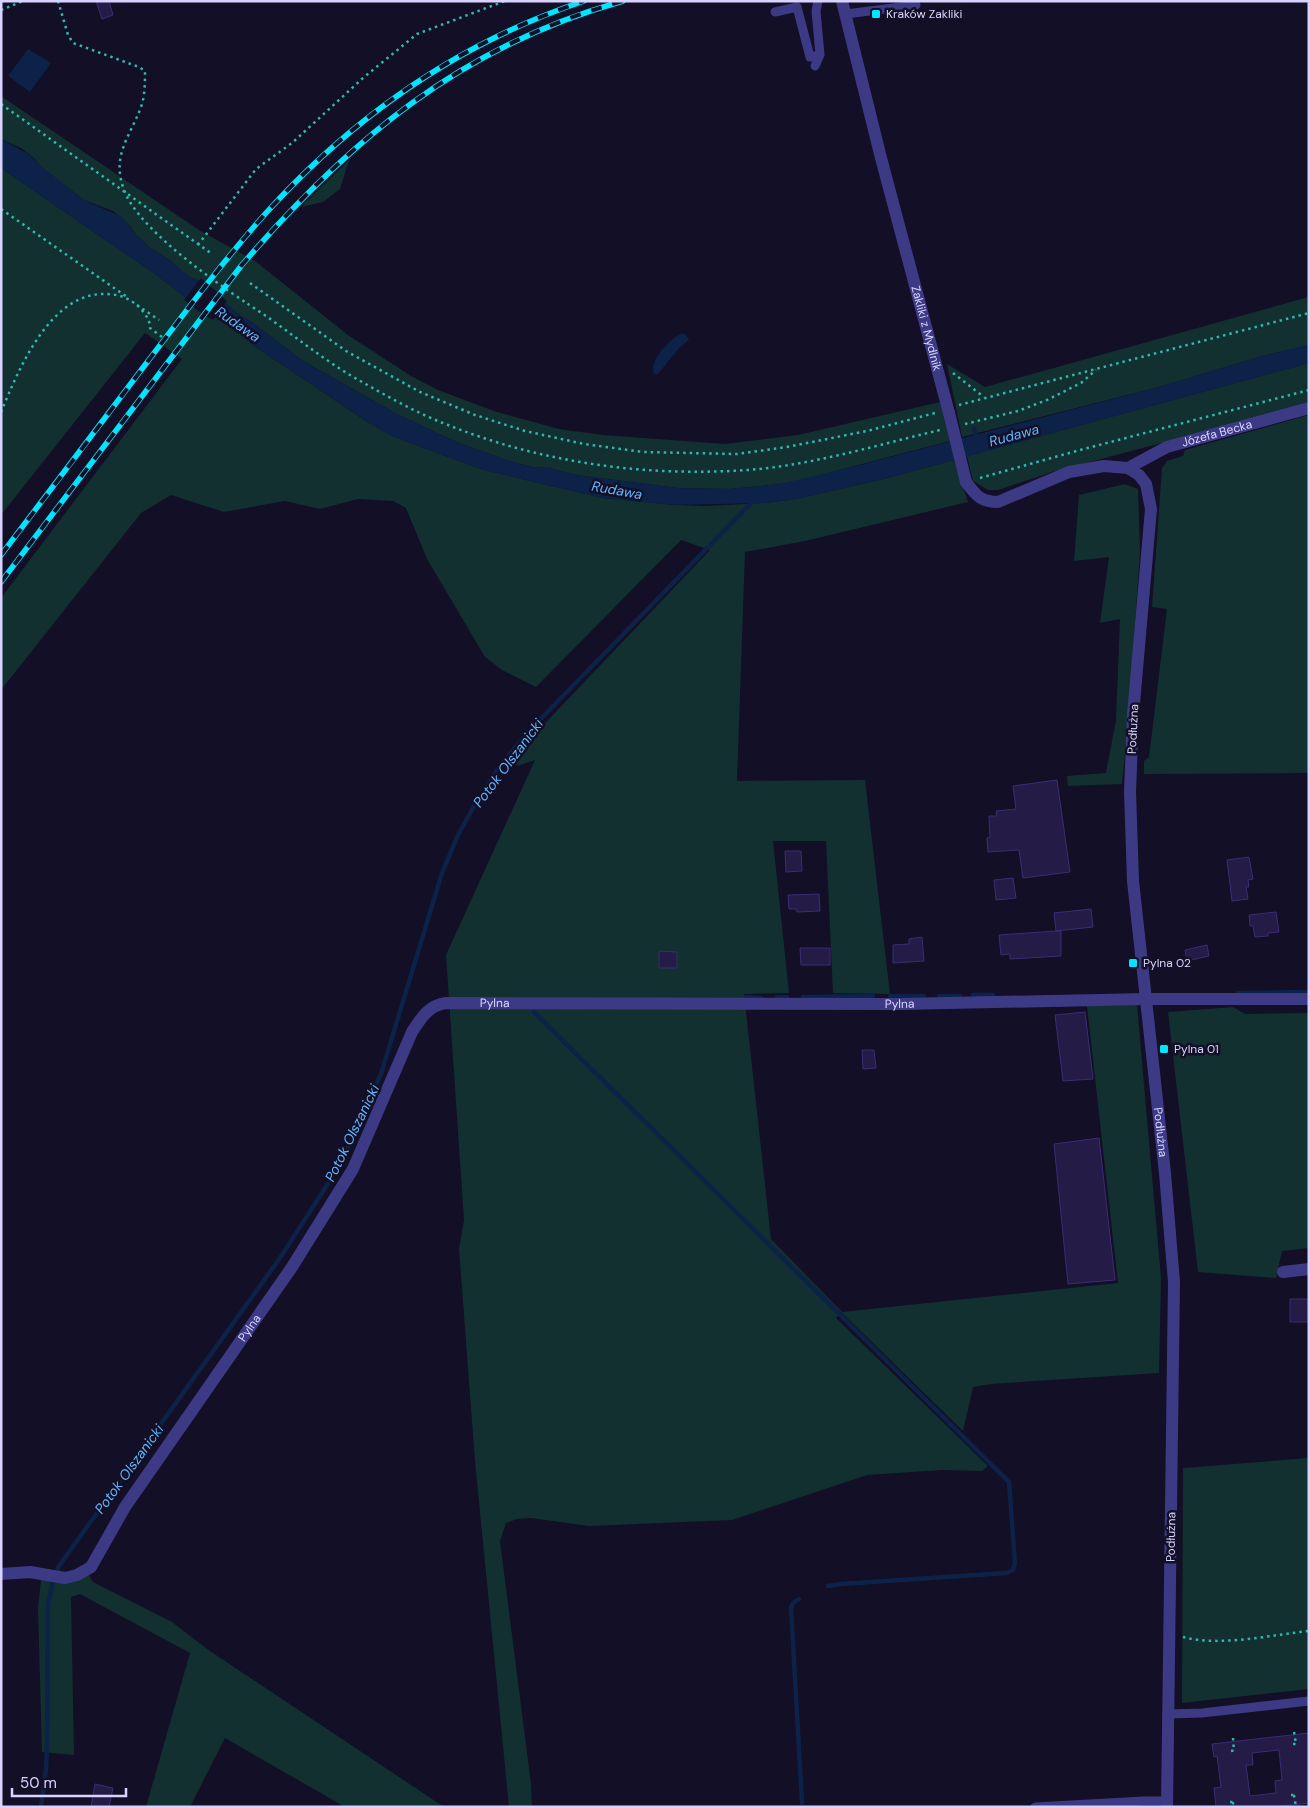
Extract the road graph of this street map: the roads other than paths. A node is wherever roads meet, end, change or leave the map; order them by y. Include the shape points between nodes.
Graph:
1 (818, 1) edge
2 (916, 5) dead end
3 (844, 8) edge
4 (775, 12) dead end
5 (820, 55) junction
6 (815, 66) dead end
7 (1309, 408) edge
8 (1128, 468) junction
9 (1147, 999) junction
10 (1309, 999) edge
11 (1309, 1269) edge
12 (1283, 1272) dead end
13 (1, 1574) edge
14 (1309, 1701) edge
15 (1167, 1714) junction
16 (1167, 1804) edge
17 (1059, 1806) edge
18 (1035, 1807) edge

1 - 5 lane
2 - 3 lane
3 - 8 street, Zakliki z Mydlnik, bridge via 966,482 986,502 998,502 1069,472 1104,466
4 - 5 lane via 797,7 810,57
5 - 6 lane
7 - 8 street, Józefa Becka via 1167,446
8 - 9 street, Podłużna via 1146,484 1151,510 1133,715 1130,792 1133,880
9 - 10 street, Pylna
9 - 13 street, Pylna via 900,1004 436,1004 422,1016 412,1032 353,1169 292,1267 125,1507 91,1567 65,1578 30,1572
9 - 15 street, Podłużna via 1174,1282
11 - 12 street
14 - 15 lane
15 - 16 street, Podłużna
16 - 17 lane via 1144,1801
17 - 18 lane

